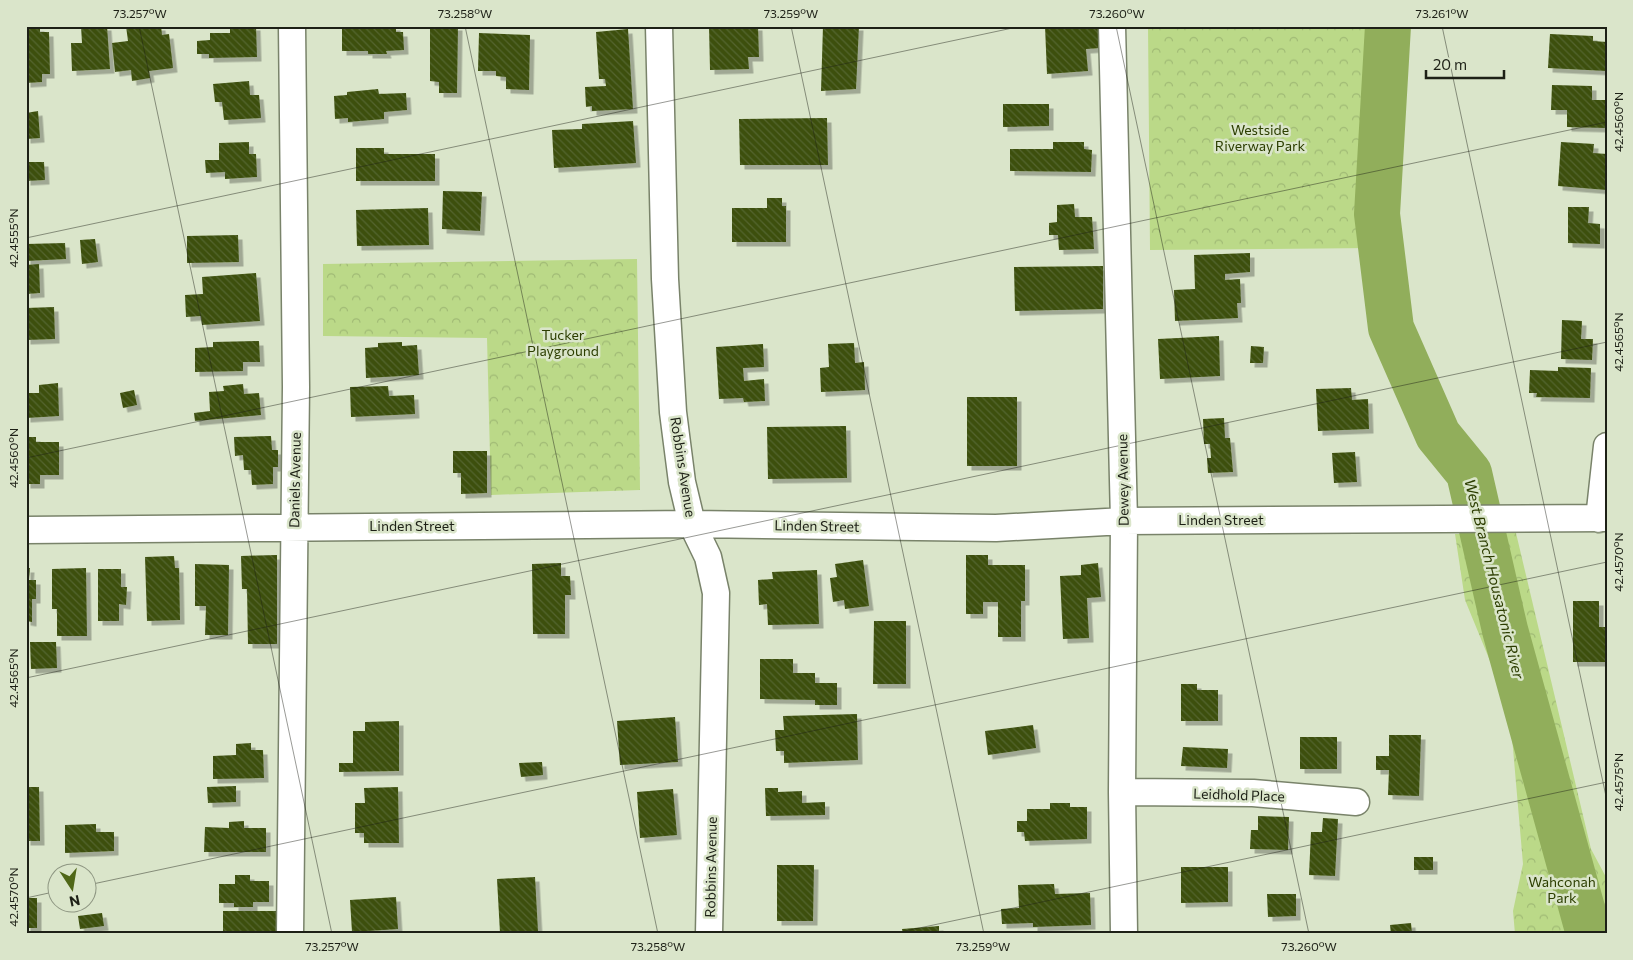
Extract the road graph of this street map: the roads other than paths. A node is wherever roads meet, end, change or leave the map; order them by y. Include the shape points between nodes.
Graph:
1 (292, 26) edge
2 (659, 26) edge
3 (1112, 26) edge
4 (1607, 446) edge
5 (1603, 518) edge
6 (1124, 520) junction
7 (692, 524) junction
8 (294, 527) junction
9 (26, 530) edge
10 (1122, 792) junction
11 (1356, 802) dead end
12 (290, 934) edge
13 (710, 934) edge
14 (1124, 934) edge

1 - 8 street, Daniels Avenue via 296,224
2 - 7 street, Robbins Avenue via 664,279 673,412 682,482
3 - 6 street, Dewey Avenue
4 - 5 street
5 - 6 street, Linden Street
6 - 7 street, Linden Street via 996,528
6 - 10 street, Dewey Avenue
7 - 8 street, Linden Street
7 - 13 street, Robbins Avenue via 708,558 716,593
8 - 9 street, Linden Street
8 - 12 street, Daniels Avenue
10 - 11 street, Leidhold Place via 1253,793
10 - 14 street, Dewey Avenue

